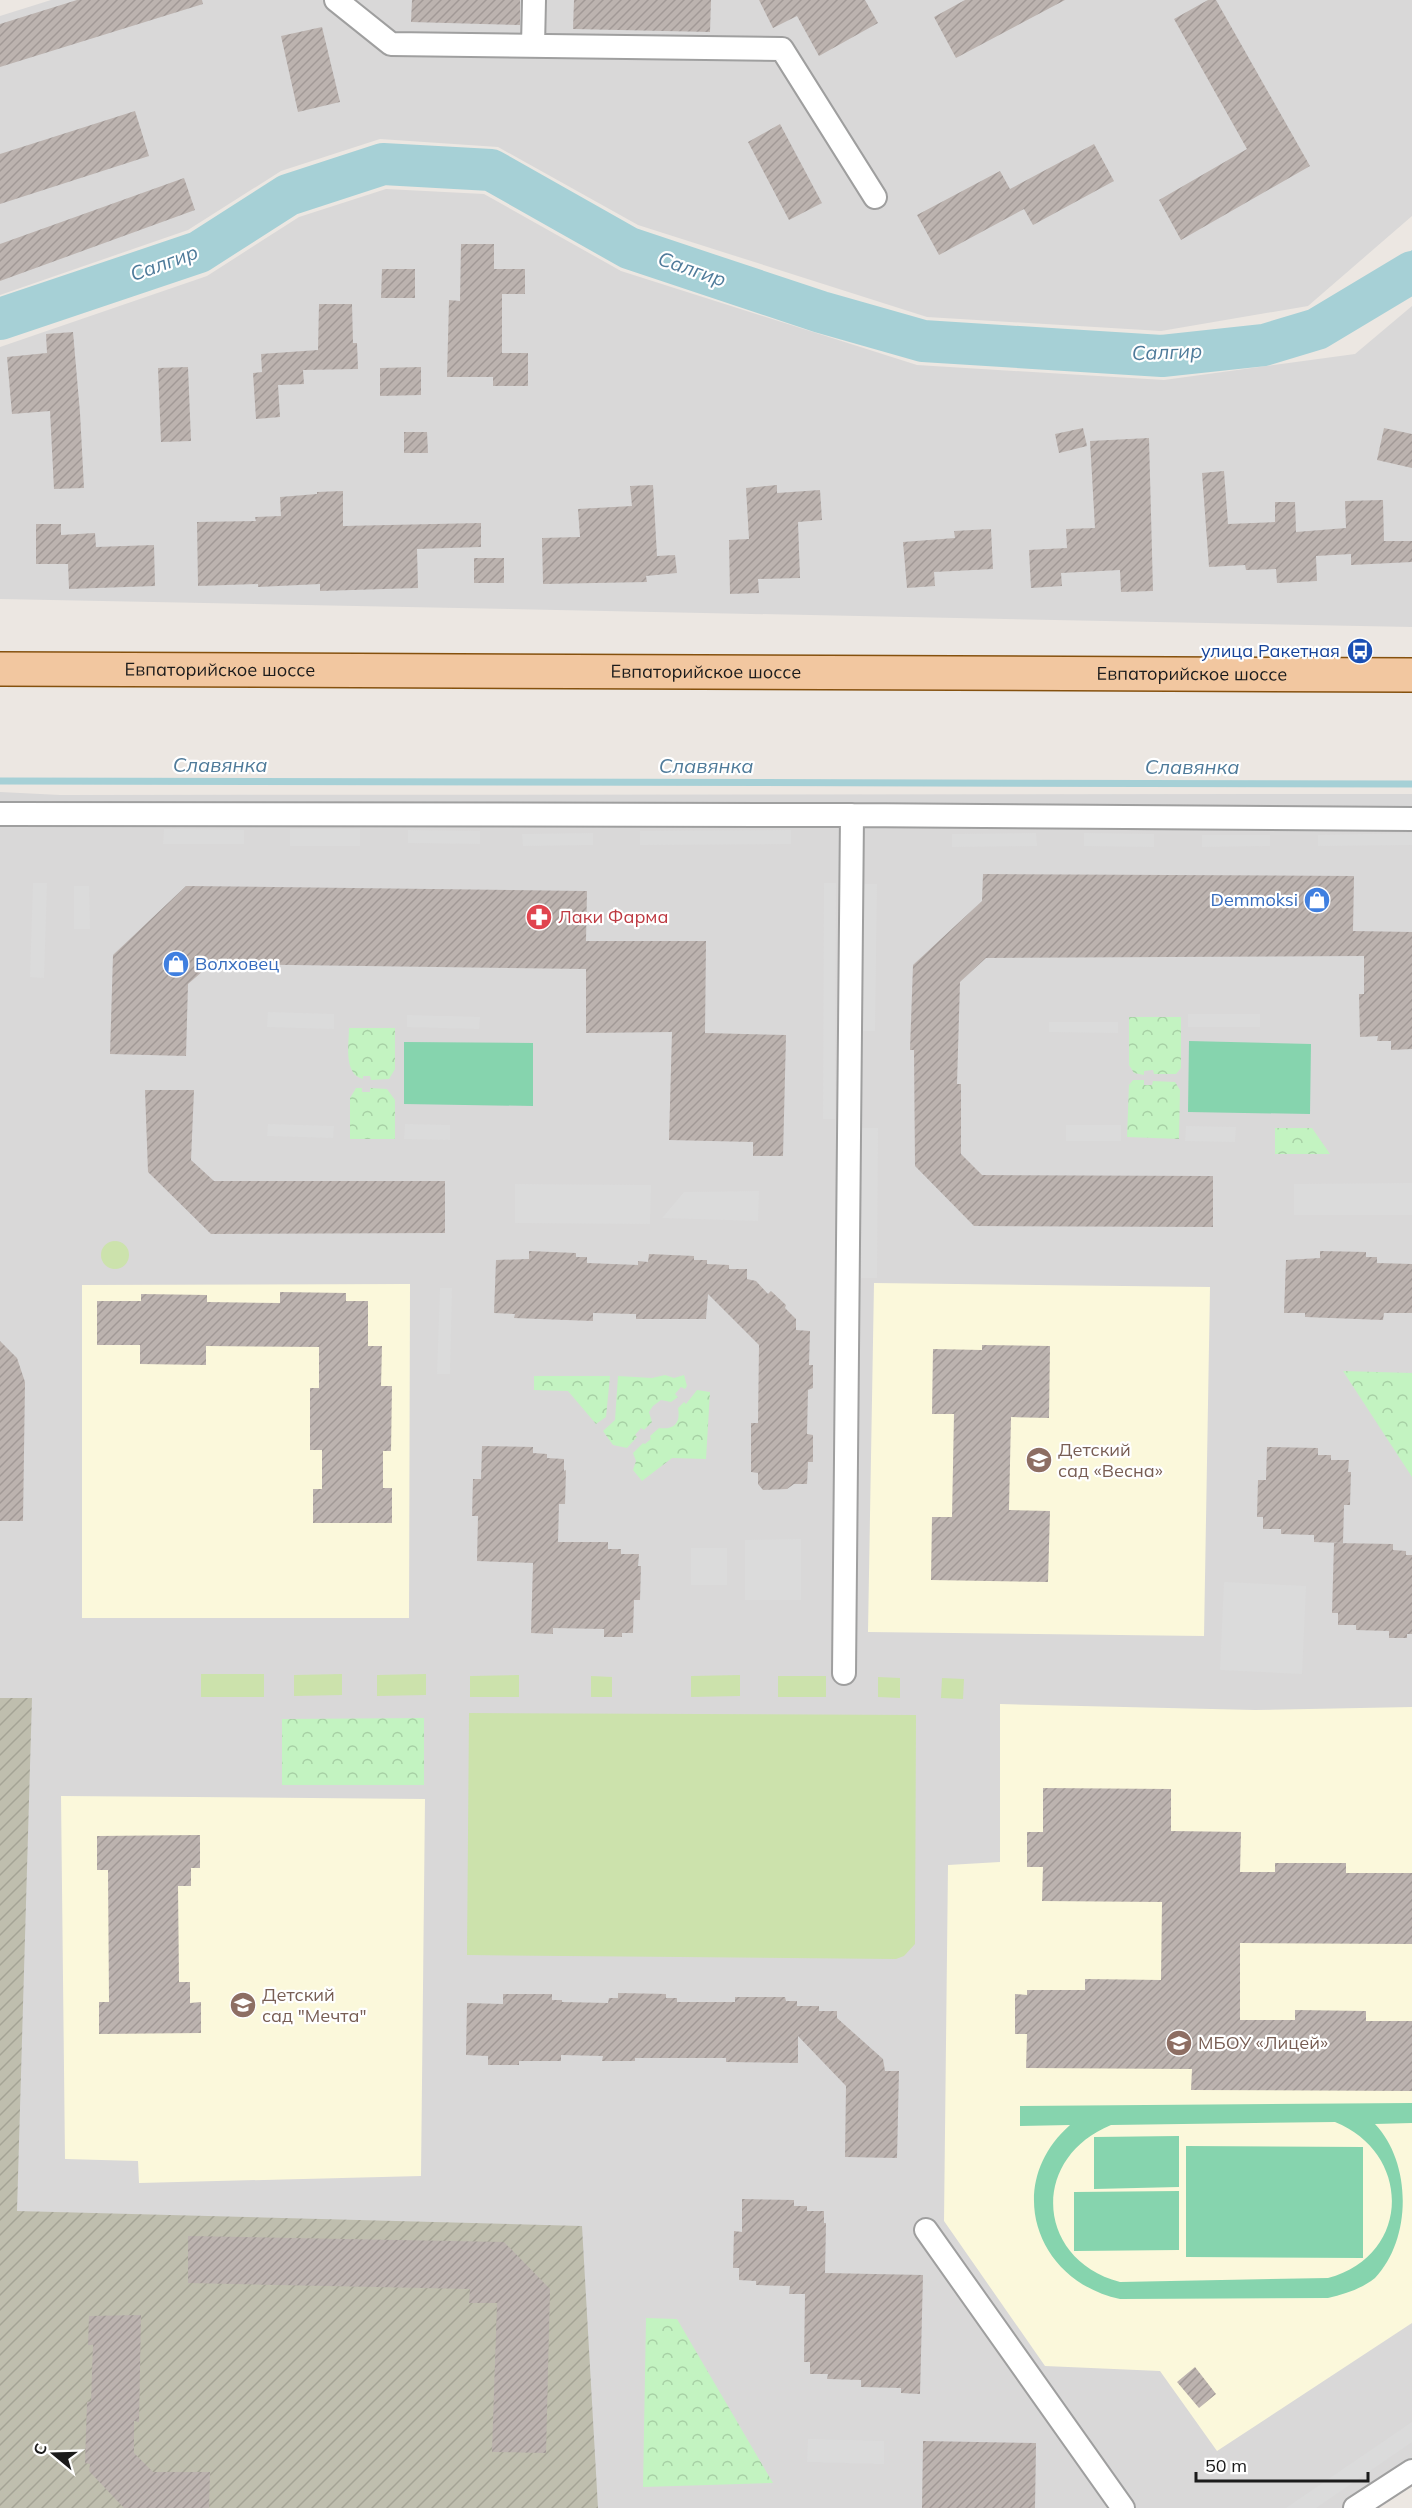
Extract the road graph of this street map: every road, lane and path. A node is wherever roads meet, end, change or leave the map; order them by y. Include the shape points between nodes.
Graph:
1 (336, 0) edge
2 (534, 0) edge
3 (533, 46) junction
4 (875, 197) dead end
5 (0, 669) edge
6 (1412, 675) edge
7 (0, 814) edge
8 (852, 815) junction
9 (1412, 819) edge
10 (844, 1673) dead end
11 (926, 2230) dead end
12 (1412, 2471) edge
13 (1123, 2508) edge
14 (1355, 2508) edge

1 - 3 street via 391,44
2 - 3 street
3 - 4 street via 782,49
5 - 6 main road, Евпаторийское шоссе
7 - 8 street
8 - 9 street
8 - 10 street
11 - 13 street
12 - 14 street

